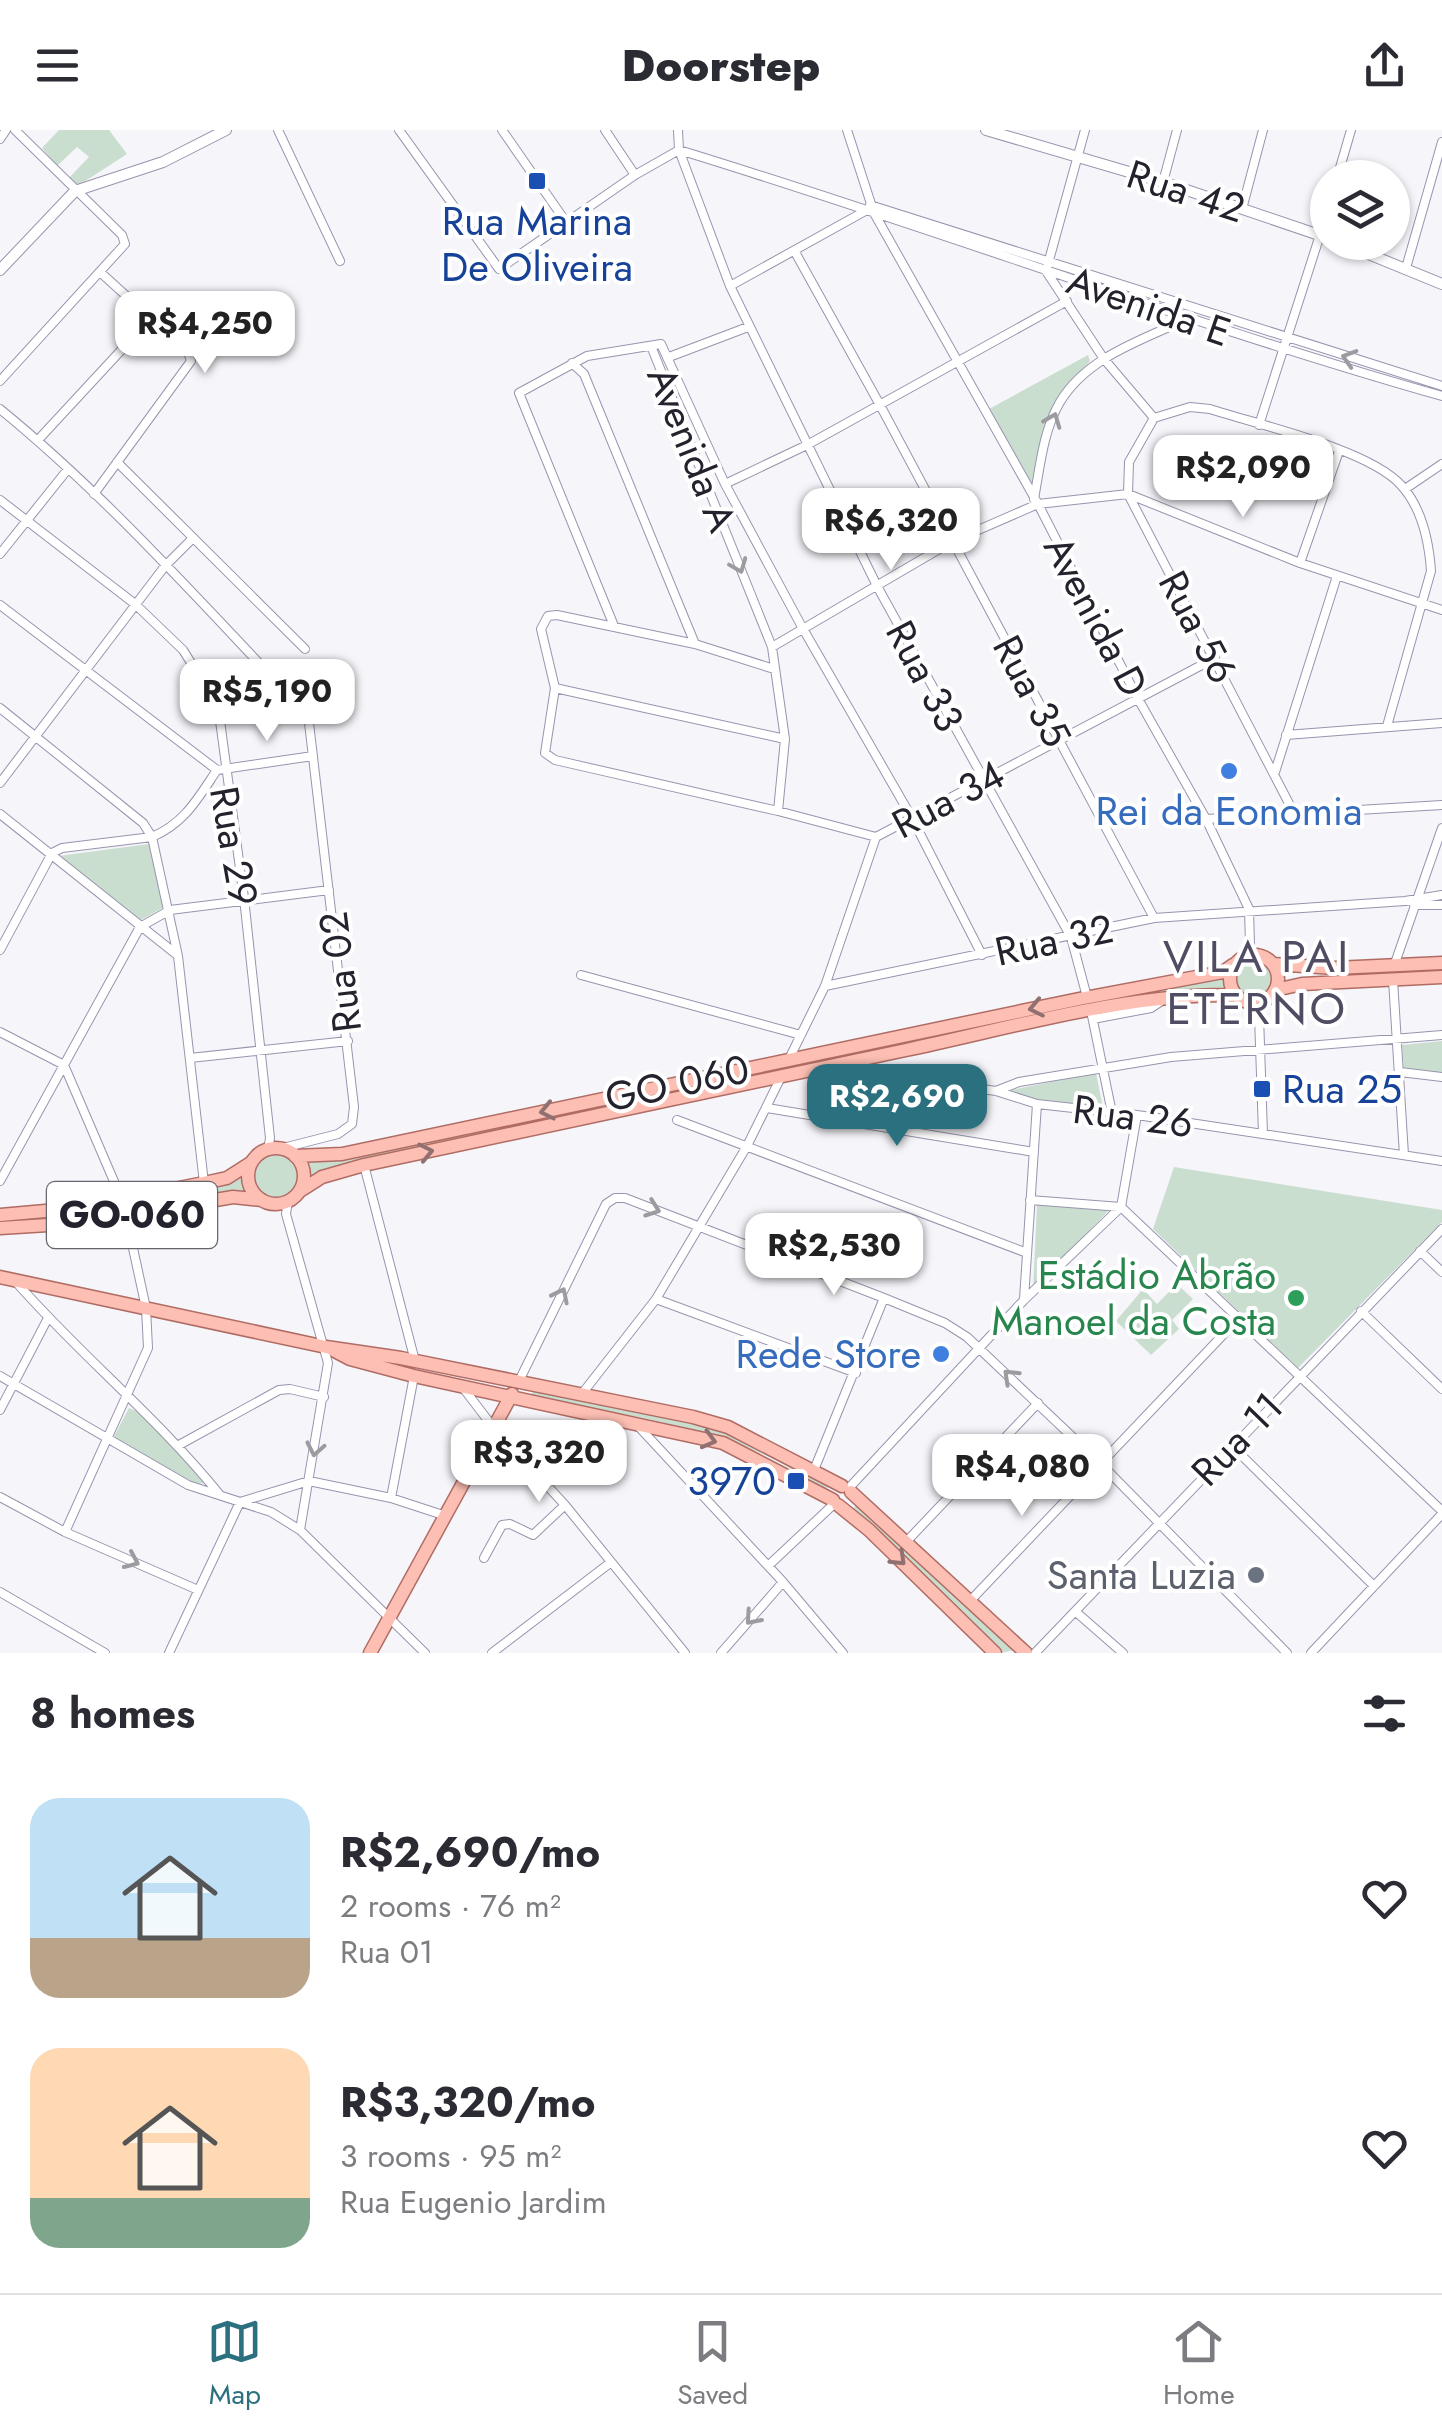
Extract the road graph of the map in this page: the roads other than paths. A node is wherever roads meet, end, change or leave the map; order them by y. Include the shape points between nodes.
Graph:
1 (6, 130) edge
2 (14, 130) edge
3 (226, 130) edge
4 (278, 130) edge
5 (399, 130) edge
6 (502, 130) edge
7 (605, 130) edge
8 (678, 130) edge
9 (847, 130) edge
10 (986, 130) edge
11 (1085, 130) edge
12 (1177, 130) edge
13 (1264, 130) edge
14 (1351, 130) edge
15 (0, 140) edge
16 (1442, 142) edge
17 (679, 150) junction
18 (1077, 156) junction
19 (1342, 160) edge
20 (635, 175) junction
21 (1163, 182) junction
22 (75, 191) junction
23 (868, 208) junction
24 (1242, 210) junction
25 (566, 222) junction
26 (932, 228) junction
27 (1310, 232) edge
28 (796, 252) junction
29 (340, 260) dead end
30 (1050, 260) junction
31 (1315, 260) edge
32 (1385, 260) edge
33 (1406, 268) junction
34 (0, 270) edge
35 (1046, 271) junction
36 (100, 272) junction
37 (1442, 284) edge
38 (730, 286) junction
39 (1067, 301) junction
40 (151, 318) junction
41 (1188, 318) junction
42 (748, 327) junction
43 (1285, 338) junction
44 (650, 346) junction
45 (1281, 350) junction
46 (590, 356) junction
47 (669, 357) junction
48 (1104, 358) junction
49 (956, 362) junction
50 (572, 364) junction
51 (584, 374) junction
52 (0, 381) edge
53 (1442, 386) edge
54 (1442, 396) edge
55 (880, 405) junction
56 (0, 408) edge
57 (1154, 418) junction
58 (1258, 425) junction
59 (38, 440) junction
60 (807, 445) junction
61 (1339, 450) junction
62 (117, 462) junction
63 (1442, 464) edge
64 (719, 468) junction
65 (68, 469) junction
66 (702, 475) junction
67 (726, 484) junction
68 (1406, 489) junction
69 (94, 494) junction
70 (1128, 494) junction
71 (0, 500) edge
72 (1036, 502) junction
73 (28, 520) junction
74 (193, 538) junction
75 (953, 541) junction
76 (0, 554) edge
77 (1300, 562) junction
78 (165, 566) junction
79 (1337, 576) junction
80 (877, 586) junction
81 (135, 604) junction
82 (1422, 604) junction
83 (0, 606) edge
84 (1442, 610) edge
85 (614, 626) junction
86 (802, 627) junction
87 (695, 644) junction
88 (772, 647) junction
89 (304, 649) dead end
90 (1214, 658) junction
91 (87, 668) junction
92 (774, 669) junction
93 (555, 688) junction
94 (1138, 697) junction
95 (0, 708) edge
96 (1442, 723) edge
97 (1387, 726) junction
98 (1286, 735) junction
99 (36, 736) junction
100 (785, 739) junction
101 (1058, 739) junction
102 (313, 756) junction
103 (222, 770) junction
104 (1275, 772) junction
105 (983, 782) junction
106 (0, 783) edge
107 (1442, 805) edge
108 (778, 811) junction
109 (0, 814) edge
110 (1295, 815) junction
111 (912, 818) junction
112 (1206, 819) junction
113 (1442, 828) edge
114 (152, 837) junction
115 (876, 837) junction
116 (52, 853) junction
117 (330, 890) junction
118 (1442, 895) edge
119 (1420, 896) junction
120 (244, 898) junction
121 (1405, 901) junction
122 (1442, 905) edge
123 (1417, 906) junction
124 (170, 910) junction
125 (1250, 910) junction
126 (1154, 918) junction
127 (140, 927) junction
128 (1071, 938) junction
129 (0, 950) edge
130 (1251, 952) junction
131 (982, 955) junction
132 (178, 956) junction
133 (1442, 963) edge
134 (1273, 964) junction
135 (1233, 966) junction
136 (1394, 973) junction
137 (581, 975) dead end
138 (1442, 977) edge
139 (825, 986) junction
140 (1276, 990) junction
141 (1240, 999) junction
142 (1263, 1002) junction
143 (1090, 1009) junction
144 (1259, 1016) junction
145 (0, 1032) edge
146 (801, 1035) junction
147 (1442, 1035) edge
148 (1398, 1039) junction
149 (348, 1041) junction
150 (1260, 1049) junction
151 (262, 1050) junction
152 (190, 1058) junction
153 (789, 1060) junction
154 (64, 1065) junction
155 (826, 1066) junction
156 (1104, 1067) junction
157 (1400, 1072) junction
158 (782, 1075) junction
159 (1442, 1077) edge
160 (996, 1090) junction
161 (1037, 1104) junction
162 (767, 1108) junction
163 (1112, 1113) junction
164 (1137, 1115) junction
165 (677, 1120) dead end
166 (1263, 1134) junction
167 (747, 1146) junction
168 (281, 1148) junction
169 (1034, 1152) junction
170 (1404, 1155) junction
171 (1442, 1161) edge
172 (252, 1162) junction
173 (364, 1165) junction
174 (0, 1181) edge
175 (204, 1184) junction
176 (300, 1191) junction
177 (122, 1200) junction
178 (262, 1200) junction
179 (1030, 1200) junction
180 (284, 1207) junction
181 (1121, 1208) junction
182 (0, 1215) edge
183 (126, 1216) junction
184 (701, 1226) junction
185 (0, 1228) edge
186 (1442, 1229) edge
187 (1420, 1250) junction
188 (1027, 1253) junction
189 (1442, 1272) edge
190 (0, 1277) edge
191 (16, 1282) junction
192 (884, 1298) junction
193 (656, 1299) junction
194 (1024, 1300) junction
195 (146, 1308) junction
196 (1361, 1311) junction
197 (1240, 1317) junction
198 (48, 1318) junction
199 (326, 1347) junction
200 (981, 1348) junction
201 (405, 1364) junction
202 (856, 1373) junction
203 (1300, 1374) junction
204 (0, 1376) edge
205 (414, 1376) junction
206 (14, 1383) junction
207 (518, 1383) junction
208 (461, 1386) junction
209 (1442, 1389) edge
210 (128, 1395) junction
211 (582, 1395) junction
212 (324, 1397) junction
213 (511, 1398) junction
214 (1038, 1403) junction
215 (0, 1410) edge
216 (637, 1423) junction
217 (493, 1426) junction
218 (110, 1439) junction
219 (179, 1444) junction
220 (1231, 1445) junction
221 (1101, 1464) junction
222 (814, 1470) junction
223 (308, 1481) junction
224 (847, 1488) junction
225 (220, 1496) junction
226 (0, 1497) edge
227 (391, 1498) junction
228 (240, 1502) junction
229 (835, 1503) junction
230 (565, 1505) junction
231 (1442, 1513) edge
232 (443, 1514) junction
233 (1158, 1522) junction
234 (300, 1530) junction
235 (65, 1532) junction
236 (907, 1541) junction
237 (484, 1558) dead end
238 (610, 1563) junction
239 (768, 1566) junction
240 (784, 1582) junction
241 (1374, 1586) junction
242 (198, 1590) junction
243 (0, 1592) edge
244 (971, 1600) junction
245 (1076, 1612) junction
246 (388, 1619) junction
247 (105, 1653) edge
248 (168, 1653) edge
249 (370, 1653) edge
250 (425, 1653) edge
251 (492, 1653) edge
252 (685, 1653) edge
253 (721, 1653) edge
254 (843, 1653) edge
255 (994, 1653) edge
256 (1026, 1653) edge
257 (1034, 1653) edge
258 (1123, 1653) edge
259 (1288, 1653) edge
260 (1311, 1653) edge

1 - 15 street
2 - 22 street
3 - 22 street via 163,162
4 - 29 street
5 - 25 street via 499,269
6 - 25 street
7 - 20 street
8 - 17 street, Rua 33
9 - 23 street, Avenida D
10 - 18 street, Rua 42
11 - 18 street
12 - 21 street
13 - 24 street
14 - 19 street
16 - 33 street
17 - 20 street
17 - 23 street, Avenida E
17 - 38 street, Rua 33
18 - 21 street, Rua 42
18 - 30 street
20 - 25 street
21 - 24 street, Rua 42
22 - 34 street
22 - 36 street via 125,239
23 - 26 street, Avenida E
23 - 28 street
23 - 49 street, Avenida D
24 - 27 street, Rua 42
26 - 30 street, Avenida E
26 - 35 street, Avenida E
28 - 38 street
28 - 55 street, Rua 35
30 - 35 street
30 - 43 street, Avenida E
31 - 43 street
32 - 33 street
33 - 37 street
35 - 39 street
35 - 41 street, Avenida E
36 - 40 street
36 - 52 street
38 - 42 street, Rua 33
39 - 48 street
39 - 49 street
40 - 59 street
40 - 62 street via 190,361
41 - 45 street, Avenida E
41 - 48 street
42 - 47 street
42 - 60 street, Rua 33
43 - 45 street
53 -> 43 street, Avenida E
44 - 46 street
44 - 47 street, Avenida A via 663,346
44 - 66 street, Avenida A
45 - 54 street, Avenida E
45 - 58 street
46 - 50 street
46 - 51 street
47 - 64 street, Avenida A
48 - 57 street
72 -> 48 street via 1045,442 1060,402
49 - 55 street
49 - 72 street, Avenida D
50 - 51 street
50 - 85 street via 519,396
51 - 87 street
55 - 60 street
55 - 75 street, Rua 35
56 - 59 street
57 - 58 street via 1190,407
57 - 70 street via 1129,462
58 - 61 street
59 - 65 street
60 - 67 street
60 - 80 street, Rua 33
61 - 68 street
61 - 77 street
62 - 69 street
62 - 74 street
63 - 68 street
64 - 66 street
64 - 67 street, Avenida A
65 - 69 street
65 - 73 street
66 -> 88 street, Avenida A
67 - 86 street, Avenida A
68 - 82 street via 1429,546
69 - 78 street
70 - 72 street
70 - 77 street
70 - 90 street, Rua 56
71 - 73 street
72 - 75 street
72 - 94 street, Avenida D
73 - 76 street
73 - 81 street
74 - 78 street
74 - 89 street
75 - 80 street
75 - 101 street, Rua 35
77 - 79 street
78 - 81 street
78 - 102 street via 297,703 309,723
79 - 82 street
79 - 98 street
80 - 86 street
80 - 105 street, Rua 33
81 - 91 street
81 - 103 street via 183,650 218,706
82 - 84 street
82 - 97 street
83 - 91 street, Rua 29
85 - 87 street
85 - 93 street via 548,616 541,629
86 - 88 street
86 - 111 street, Avenida A
87 - 92 street
88 - 92 street, Avenida A
90 - 94 street, Rua 34
90 - 104 street, Rua 56
91 - 99 street
91 - 103 street, Rua 29
92 - 100 street, Avenida A
93 - 100 street
93 - 108 street, Rua 34 via 545,752 555,760
94 - 101 street, Rua 34
94 - 112 street, Avenida D
95 - 99 street
96 - 97 street
97 - 98 street
98 - 104 street
99 - 106 street
99 - 114 street
100 - 108 street, Avenida A
101 - 105 street, Rua 34
101 - 126 street, Rua 35
102 - 103 street
102 - 117 street
103 - 114 street via 177,826
103 - 120 street, Rua 29
104 - 110 street, Rua 56
105 - 111 street, Rua 34
105 - 128 street, Rua 33
107 - 110 street
108 - 115 street, Rua 34
109 - 116 street
110 - 112 street
111 - 115 street, Rua 34
111 - 131 street, Avenida A
112 - 125 street, Avenida D
113 - 119 street
114 - 116 street
114 - 124 street
115 - 139 street
116 - 127 street
116 - 129 street
117 - 120 street, Rua 02
117 - 149 street, Rua 02
118 - 119 street, Rua 32
119 - 121 street, Rua 32
119 - 123 street
120 - 124 street, Rua 02
120 - 151 street, Rua 29
121 - 123 street, Rua 32
121 - 125 street, Rua 32
122 - 123 street, Rua 32
123 - 136 street
124 - 127 street, Rua 02
124 - 132 street
125 - 126 street, Rua 32
125 - 130 street, Avenida D
126 - 128 street, Rua 32
127 - 132 street
127 - 154 street
128 - 131 street, Rua 32
128 - 143 street, Rua 33
130 - 134 main road
130 - 135 main road
131 - 139 street, Rua 32
132 - 152 street
133 - 136 main road
134 - 136 main road
134 - 140 main road
135 - 141 main road via 1229,981
135 - 143 main road, GO 060
136 - 138 main road
136 - 140 main road
136 - 148 street
137 - 146 street
139 - 146 street
140 - 142 main road
141 - 142 main road
141 - 143 main road, GO 060 via 1200,995
141 - 144 street
142 - 144 street
143 -> 153 main road, GO 060
143 - 155 main road, GO 060
143 - 156 street, Rua 33
144 - 150 street
145 - 154 street
146 - 153 street
147 - 148 street
148 - 150 street
148 - 157 street
149 - 151 street
149 - 168 street, Rua 02 via 352,1124
150 - 156 street
150 - 166 street
151 - 152 street
151 - 168 street, Rua 29
152 - 175 street
153 -> 168 main road, GO 060 via 342,1154
154 - 174 street
154 - 177 street
155 - 158 main road, GO 060
155 - 160 street, Rua 26
156 - 160 street
156 - 163 street, Rua 33
157 - 159 street
157 - 170 street
158 - 162 street
173 -> 158 main road, GO 060
160 - 161 street, Rua 26
161 - 163 street, Rua 26
161 - 169 street
162 - 167 street
162 - 169 street
163 - 164 street, Rua 26
164 - 166 street, Rua 26
164 - 181 street
165 - 167 street
166 - 170 street, Rua 26
167 - 184 street
167 - 188 street
168 - 172 main road, GO-060
168 - 176 main road via 304,1175
169 - 179 street
170 - 171 street, Rua 26
172 - 175 main road, GO-060
172 - 178 main road, GO-060 via 248,1179
173 - 176 main road, GO 060
173 - 201 street
175 - 177 main road, GO-060
176 - 180 main road
177 - 182 main road, GO-060
178 - 180 main road, GO-060
178 - 183 main road, GO-060 via 232,1197
179 - 181 street
179 - 188 street
180 - 199 street
181 - 194 street
181 - 197 street
183 - 185 main road, GO-060
183 - 195 street
184 - 192 street
184 - 193 street
207 -> 184 street via 606,1204 625,1198
186 - 187 street, Rua 11
187 - 189 street
187 - 196 street, Rua 11
188 - 194 street
190 - 191 main road
191 - 195 main road
191 - 198 street
192 - 200 street via 945,1322
192 - 202 street
193 - 202 street
193 - 211 street
194 - 200 street
195 - 199 main road
195 - 210 street via 148,1348
196 - 203 street, Rua 11
196 - 209 street
197 - 203 street
197 - 221 street
198 - 206 street
198 - 210 street
199 - 201 main road via 350,1359
199 - 212 street
214 -> 200 street
200 - 224 street
201 - 205 main road
201 - 207 main road
202 - 222 street
203 - 220 street, Rua 11
203 - 231 street
204 - 206 street
205 - 208 main road
205 - 227 street
206 - 215 street
206 - 218 street
207 - 211 main road
207 - 213 main road
208 - 213 main road
208 - 217 street
210 - 218 street
210 - 219 street
211 - 222 main road via 728,1427
212 - 219 street via 279,1390
212 -> 223 street
213 - 216 main road
213 - 217 main road
214 - 221 street
214 - 236 street
216 -> 229 main road via 723,1444
216 - 239 street
217 - 230 street
217 - 232 main road
218 - 225 street
218 - 235 street
219 - 225 street
220 - 233 street, Rua 11
220 - 241 street
221 - 233 street
221 - 244 street
222 - 224 main road
223 - 227 street
223 - 228 street
223 - 234 street
224 - 229 main road via 849,1503
224 - 236 main road
225 - 228 street
226 - 235 street
227 - 232 street
228 - 234 street
228 - 242 street
229 - 239 street
229 -> 255 main road
230 - 237 street via 533,1535 502,1525
230 - 238 street
231 - 241 street
232 - 246 main road
233 - 245 street, Rua 11
233 - 259 street
234 - 246 street
235 -> 242 street
236 - 244 main road
238 - 251 street
238 - 252 street
239 - 240 street
240 -> 253 street
240 - 254 street
241 - 260 street
242 - 248 street
243 - 247 street
244 - 256 main road
245 - 257 street, Rua 11
245 - 258 street
246 - 249 main road
246 - 250 street

